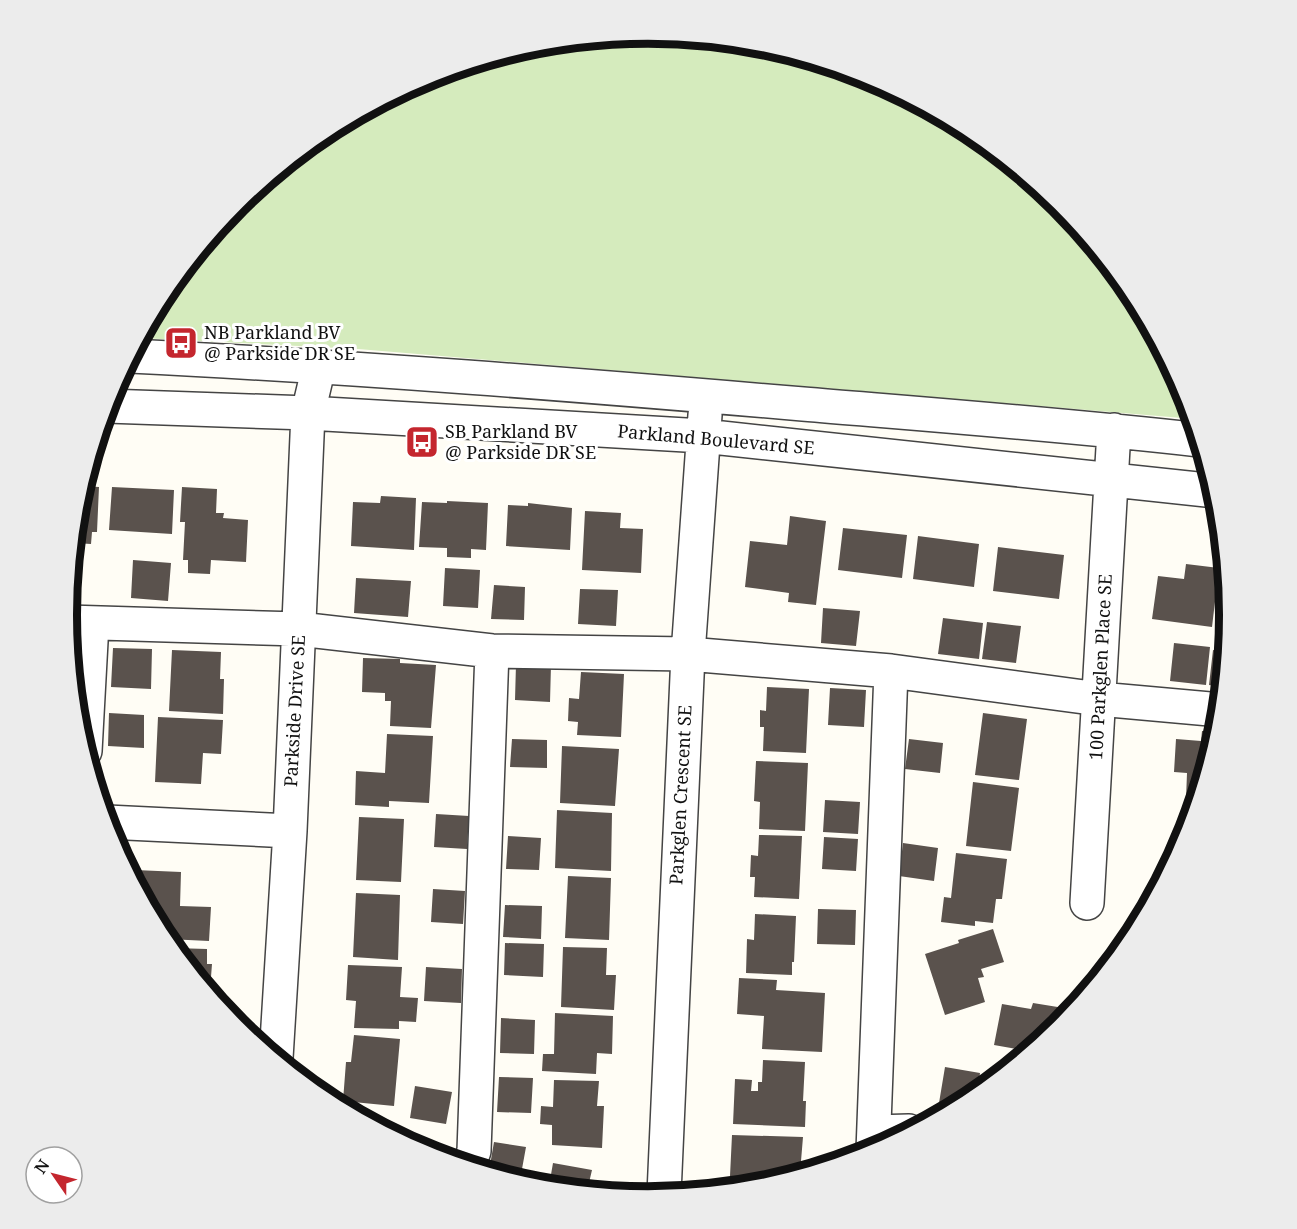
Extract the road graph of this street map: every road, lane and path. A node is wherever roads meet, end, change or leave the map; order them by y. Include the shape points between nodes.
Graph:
1 (139, 357) edge
2 (319, 366) junction
3 (706, 396) junction
4 (118, 405) edge
5 (308, 413) junction
6 (1114, 430) junction
7 (703, 436) junction
8 (1191, 439) edge
9 (1110, 479) junction
10 (1206, 490) edge
11 (80, 623) edge
12 (299, 629) junction
13 (492, 651) junction
14 (688, 654) junction
15 (891, 671) junction
16 (83, 694) edge
17 (1099, 699) junction
18 (1212, 709) edge
19 (117, 822) edge
20 (290, 831) junction
21 (1087, 903) dead end
22 (277, 1048) edge
23 (873, 1139) edge
24 (472, 1157) edge
25 (664, 1185) edge

1 - 2 street
2 - 3 street
2 - 5 street, Parkside Drive SE
3 - 6 street
3 - 7 street, Parkglen Crescent SE
4 - 5 street, Parkland Boulevard SE
5 - 7 street, Parkland Boulevard SE
5 - 12 street, Parkside Drive SE
6 - 8 street
6 - 9 street, 100 Parkglen Place SE
7 - 9 street, Parkland Boulevard SE
7 - 14 street, Parkglen Crescent SE
9 - 10 street, Parkland Boulevard SE
9 - 17 street, 100 Parkglen Place SE
11 - 12 street
11 - 16 street
12 - 13 street
12 - 20 street, Parkside Drive SE
13 - 14 street
13 - 24 street
14 - 15 street
14 - 25 street, Parkglen Crescent SE
15 - 17 street
15 - 23 street
17 - 18 street
17 - 21 street, 100 Parkglen Place SE
19 - 20 street
20 - 22 street, Parkside Drive SE

